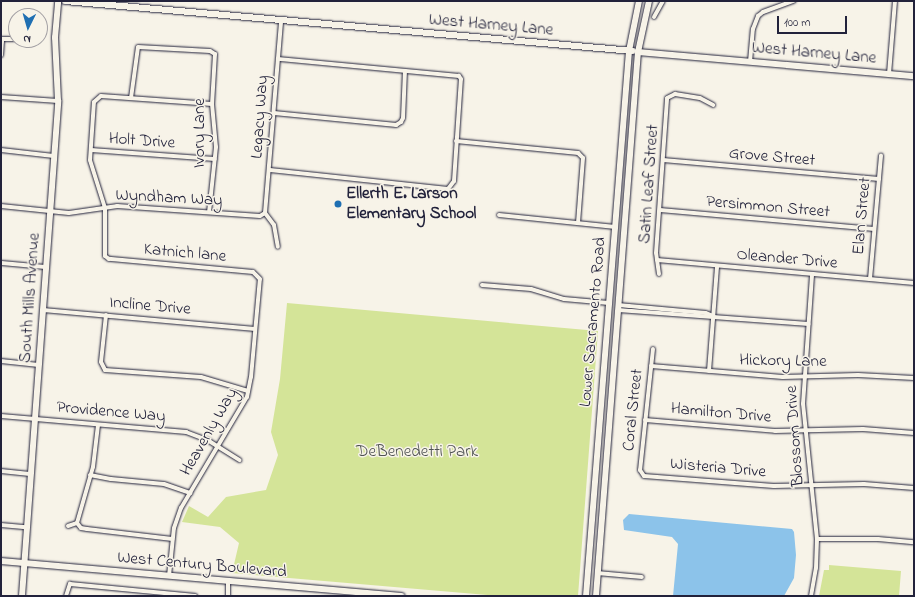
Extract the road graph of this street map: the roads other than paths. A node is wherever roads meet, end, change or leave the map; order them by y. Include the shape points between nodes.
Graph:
1 (58, 1) edge
2 (65, 1) edge
3 (639, 1) edge
4 (648, 1) edge
5 (663, 1) edge
6 (794, 1) edge
7 (895, 1) edge
8 (654, 17) dead end
9 (281, 22) junction
10 (2, 40) edge
11 (629, 51) junction
12 (638, 52) junction
13 (1, 55) edge
14 (278, 60) junction
15 (750, 62) junction
16 (405, 71) junction
17 (889, 74) junction
18 (914, 76) edge
19 (1, 97) edge
20 (131, 98) junction
21 (58, 101) junction
22 (212, 104) junction
23 (713, 105) dead end
24 (274, 113) junction
25 (456, 141) junction
26 (1, 150) edge
27 (91, 150) junction
28 (54, 156) junction
29 (881, 156) dead end
30 (215, 159) junction
31 (664, 160) junction
32 (270, 170) junction
33 (879, 179) junction
34 (1, 206) edge
35 (105, 208) junction
36 (660, 210) junction
37 (50, 211) junction
38 (209, 212) junction
39 (265, 213) junction
40 (499, 215) dead end
41 (578, 223) junction
42 (615, 227) junction
43 (874, 229) junction
44 (278, 247) dead end
45 (657, 260) junction
46 (1, 263) edge
47 (717, 266) junction
48 (46, 267) junction
49 (257, 274) joint
50 (621, 274) junction
51 (659, 274) dead end
52 (812, 274) junction
53 (870, 279) junction
54 (914, 283) edge
55 (482, 285) dead end
56 (608, 303) junction
57 (618, 308) junction
58 (43, 310) junction
59 (106, 315) junction
60 (714, 316) junction
61 (808, 324) junction
62 (255, 329) junction
63 (653, 349) dead end
64 (1, 361) edge
65 (39, 366) junction
66 (651, 366) junction
67 (709, 371) junction
68 (804, 376) junction
69 (914, 378) edge
70 (248, 391) junction
71 (1, 416) edge
72 (35, 419) junction
73 (645, 420) junction
74 (98, 425) junction
75 (804, 430) junction
76 (914, 433) edge
77 (216, 445) junction
78 (240, 460) dead end
79 (1, 471) edge
80 (641, 473) joint
81 (30, 474) junction
82 (90, 475) junction
83 (811, 485) junction
84 (914, 488) edge
85 (190, 493) junction
86 (77, 523) junction
87 (1, 525) edge
88 (68, 526) dead end
89 (26, 527) junction
90 (172, 539) junction
91 (817, 539) junction
92 (914, 542) edge
93 (1, 561) edge
94 (24, 564) junction
95 (597, 573) junction
96 (169, 576) junction
97 (642, 577) dead end
98 (228, 582) junction
99 (335, 593) edge
100 (22, 596) edge
101 (66, 596) edge
102 (195, 596) edge
103 (228, 596) edge
104 (401, 596) edge
105 (586, 596) edge
106 (596, 596) edge
107 (811, 596) edge

1 - 21 street, South Mills Avenue via 55,38
2 - 9 main road, West Harney Lane
3 - 11 main road, Lower Sacramento Road
4 - 12 main road, Lower Sacramento Road
5 - 8 street
6 - 15 street via 763,12 756,19
7 - 17 street
9 - 11 main road, West Harney Lane
9 - 14 street, Legacy Way
10 - 13 street
11 - 12 main road, West Harney Lane
11 - 42 main road, Lower Sacramento Road
12 - 15 street, West Harney Lane
12 - 50 main road, Lower Sacramento Road
14 - 16 street
14 - 24 street, Legacy Way
15 - 17 street, West Harney Lane
16 - 24 street via 403,118 396,125
16 - 25 street via 459,76 461,79
17 - 18 street, West Harney Lane
19 - 21 street
20 - 22 street
20 - 22 street, Ivory Lane via 138,47 210,51 215,54
20 - 27 street via 96,98
21 - 28 street, South Mills Avenue
22 - 30 street, Ivory Lane
23 - 31 street, Satin Leaf Street via 700,98 669,95
24 - 32 street, Legacy Way
25 - 32 street via 454,181 448,189
25 - 41 street via 581,155
26 - 28 street
27 - 30 street, Holt Drive
27 - 35 street via 92,171
28 - 37 street, South Mills Avenue
29 - 33 street, Elan Street
30 - 38 street, Ivory Lane
31 - 33 street, Grove Street
31 - 36 street, Satin Leaf Street
32 - 39 street, Legacy Way
33 - 43 street, Elan Street
34 - 37 street, Wyndham Way
35 - 37 street, Wyndham Way via 82,213
35 - 38 street, Wyndham Way via 129,206
35 - 49 street, Katnich lane via 104,253 109,259
36 - 43 street, Persimmon Street
36 - 45 street, Satin Leaf Street
37 - 48 street, South Mills Avenue
38 - 39 street, Wyndham Way via 260,216
39 - 44 street via 274,225
40 - 41 street
41 - 42 street
42 - 50 main road via 620,233 617,266
42 - 56 main road, Lower Sacramento Road
43 - 53 street, Elan Street
45 - 47 street, Oleander Drive
45 - 51 street, Satin Leaf Street
46 - 48 street
47 - 52 street, Oleander Drive
47 - 60 street
48 - 58 street, South Mills Avenue
49 - 62 street, Heavenly Way via 260,279
50 - 57 main road, Lower Sacramento Road
52 - 53 street, Oleander Drive
52 - 61 street, Blossom Drive
53 - 54 street, Oleander Drive
55 - 56 street via 531,289 564,299
56 - 105 main road, Lower Sacramento Road
57 - 60 street via 705,318
57 - 95 main road, Lower Sacramento Road
58 - 59 street, Incline Drive
58 - 65 street, South Mills Avenue
59 - 62 street, Incline Drive
59 - 70 street via 102,367 105,370 201,377
60 - 61 street
60 - 67 street
61 - 68 street, Blossom Drive
62 - 70 street, Heavenly Way
63 - 66 street, Coral Street
64 - 65 street
65 - 72 street, South Mills Avenue
66 - 67 street, Hickory Lane
66 - 73 street, Coral Street
67 - 68 street, Hickory Lane
68 - 69 street, Hickory Lane
68 - 75 street, Blossom Drive
70 - 77 street, Heavenly Way via 240,410
71 - 72 street, Providence Way
72 - 74 street, Providence Way
72 - 81 street, South Mills Avenue
73 - 75 street, Hamilton Drive via 775,431
73 - 80 street, Coral Street
74 - 77 street, Providence Way via 186,432
74 - 82 street
75 - 76 street, Hamilton Drive
75 - 83 street, Blossom Drive
77 - 78 street, Providence Way
77 - 85 street, Heavenly Way
79 - 81 street
80 - 83 street, Wisteria Drive via 651,477 768,486
81 - 89 street, South Mills Avenue
82 - 85 street via 164,484
82 - 86 street
83 - 84 street, Wisteria Drive via 864,484
83 - 91 street, Blossom Drive
85 - 90 street, Heavenly Way via 177,517
86 - 88 street
86 - 90 street via 81,528
87 - 89 street
89 - 94 street, South Mills Avenue
90 - 96 street, Heavenly Way
91 - 92 street
91 - 107 street, Blossom Drive via 816,568
93 - 94 street, West Century Boulevard
94 - 96 street, West Century Boulevard
94 - 100 street, South Mills Avenue
95 - 97 street
95 - 106 main road, Lower Sacramento Road
96 - 98 street, West Century Boulevard
98 - 99 street, West Century Boulevard
98 - 103 street
99 - 104 street, West Century Boulevard
101 - 102 street via 70,584

